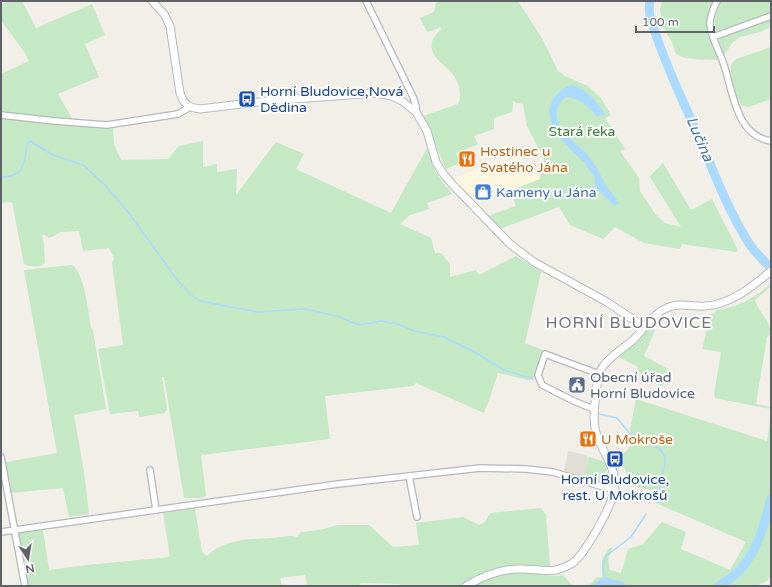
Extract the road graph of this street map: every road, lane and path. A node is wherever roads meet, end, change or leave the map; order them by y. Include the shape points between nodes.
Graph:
1 (152, 1) edge
2 (366, 1) edge
3 (717, 1) edge
4 (771, 16) edge
5 (713, 37) junction
6 (190, 107) junction
7 (416, 112) junction
8 (1, 115) edge
9 (771, 141) edge
10 (771, 271) edge
11 (641, 330) junction
12 (599, 374) junction
13 (595, 409) junction
14 (1, 457) edge
15 (150, 470) dead end
16 (410, 476) junction
17 (614, 490) junction
18 (156, 510) junction
19 (417, 517) dead end
20 (15, 530) junction
21 (1, 532) edge
22 (25, 586) edge
23 (466, 586) edge

1 - 6 street via 164,14 170,26 180,93 182,100
2 - 7 street via 412,97
3 - 5 street via 710,26
4 - 5 street
5 - 9 street via 742,121 749,130 762,139
6 - 7 street via 382,93 402,101
6 - 8 street via 178,114 120,124
7 - 11 street via 427,131 436,162 442,172 502,236 528,258 608,302 637,322
10 - 11 street via 732,298 717,304 670,307 654,316
11 - 12 street via 632,341 608,360
12 - 13 street
12 - 13 street via 545,354 538,375 542,385 581,405
13 - 17 street via 595,427 612,468
14 - 20 street
15 - 18 street
16 - 17 street via 480,468 526,469 553,472
16 - 18 street
16 - 19 street
17 - 23 street via 591,539 570,565 555,570 508,570 488,575
18 - 20 street
20 - 21 street
20 - 22 street

